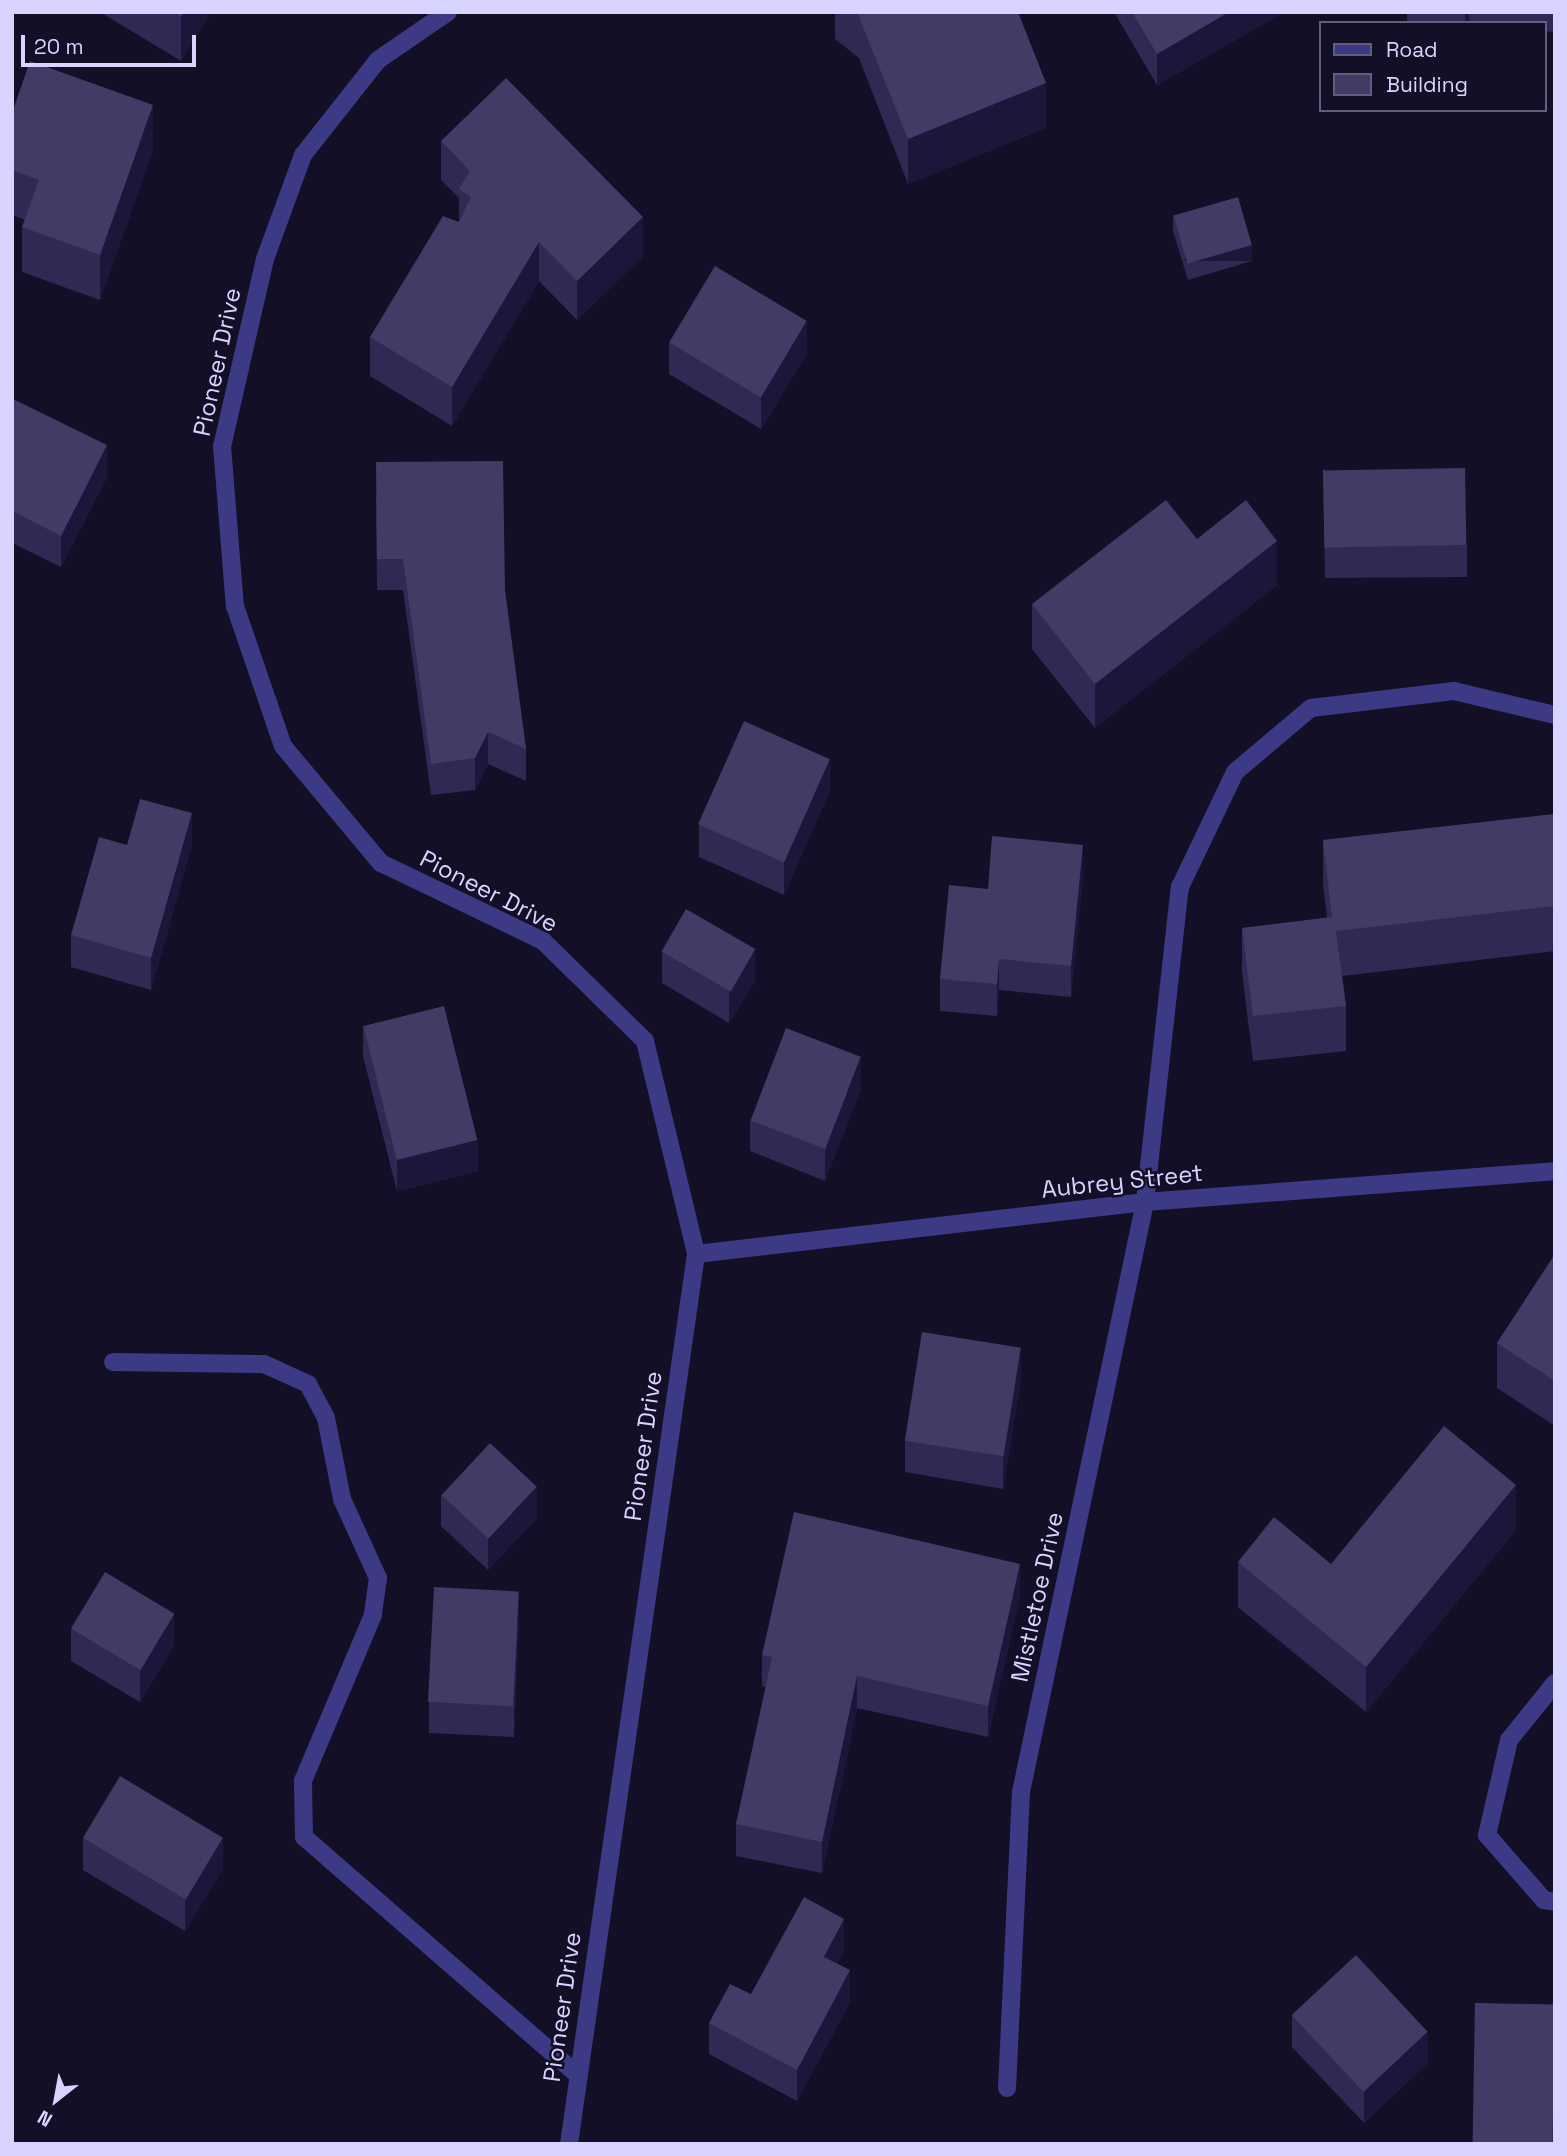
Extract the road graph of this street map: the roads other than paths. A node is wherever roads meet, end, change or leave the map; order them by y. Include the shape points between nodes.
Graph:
1 (448, 12) edge
2 (1555, 715) edge
3 (1555, 1171) edge
4 (1145, 1202) junction
5 (696, 1254) junction
6 (113, 1362) dead end
7 (1555, 1683) edge
8 (1555, 1902) edge
9 (577, 2074) junction
10 (1007, 2088) dead end
11 (569, 2144) edge

1 - 5 street, Pioneer Drive via 378,60 303,155 265,259 222,446 234,606 283,746 381,863 543,942 645,1041
2 - 4 street, Mistletoe Drive via 1454,691 1311,708 1235,772 1180,887
3 - 4 street, Aubrey Street
4 - 5 street, Aubrey Street
4 - 10 street, Mistletoe Drive via 1021,1792
5 - 9 street, Pioneer Drive
6 - 9 street via 264,1364 308,1384 326,1418 342,1499 378,1578 373,1615 303,1781 304,1837
7 - 8 street via 1509,1740 1487,1835 1544,1900
9 - 11 street, Pioneer Drive

